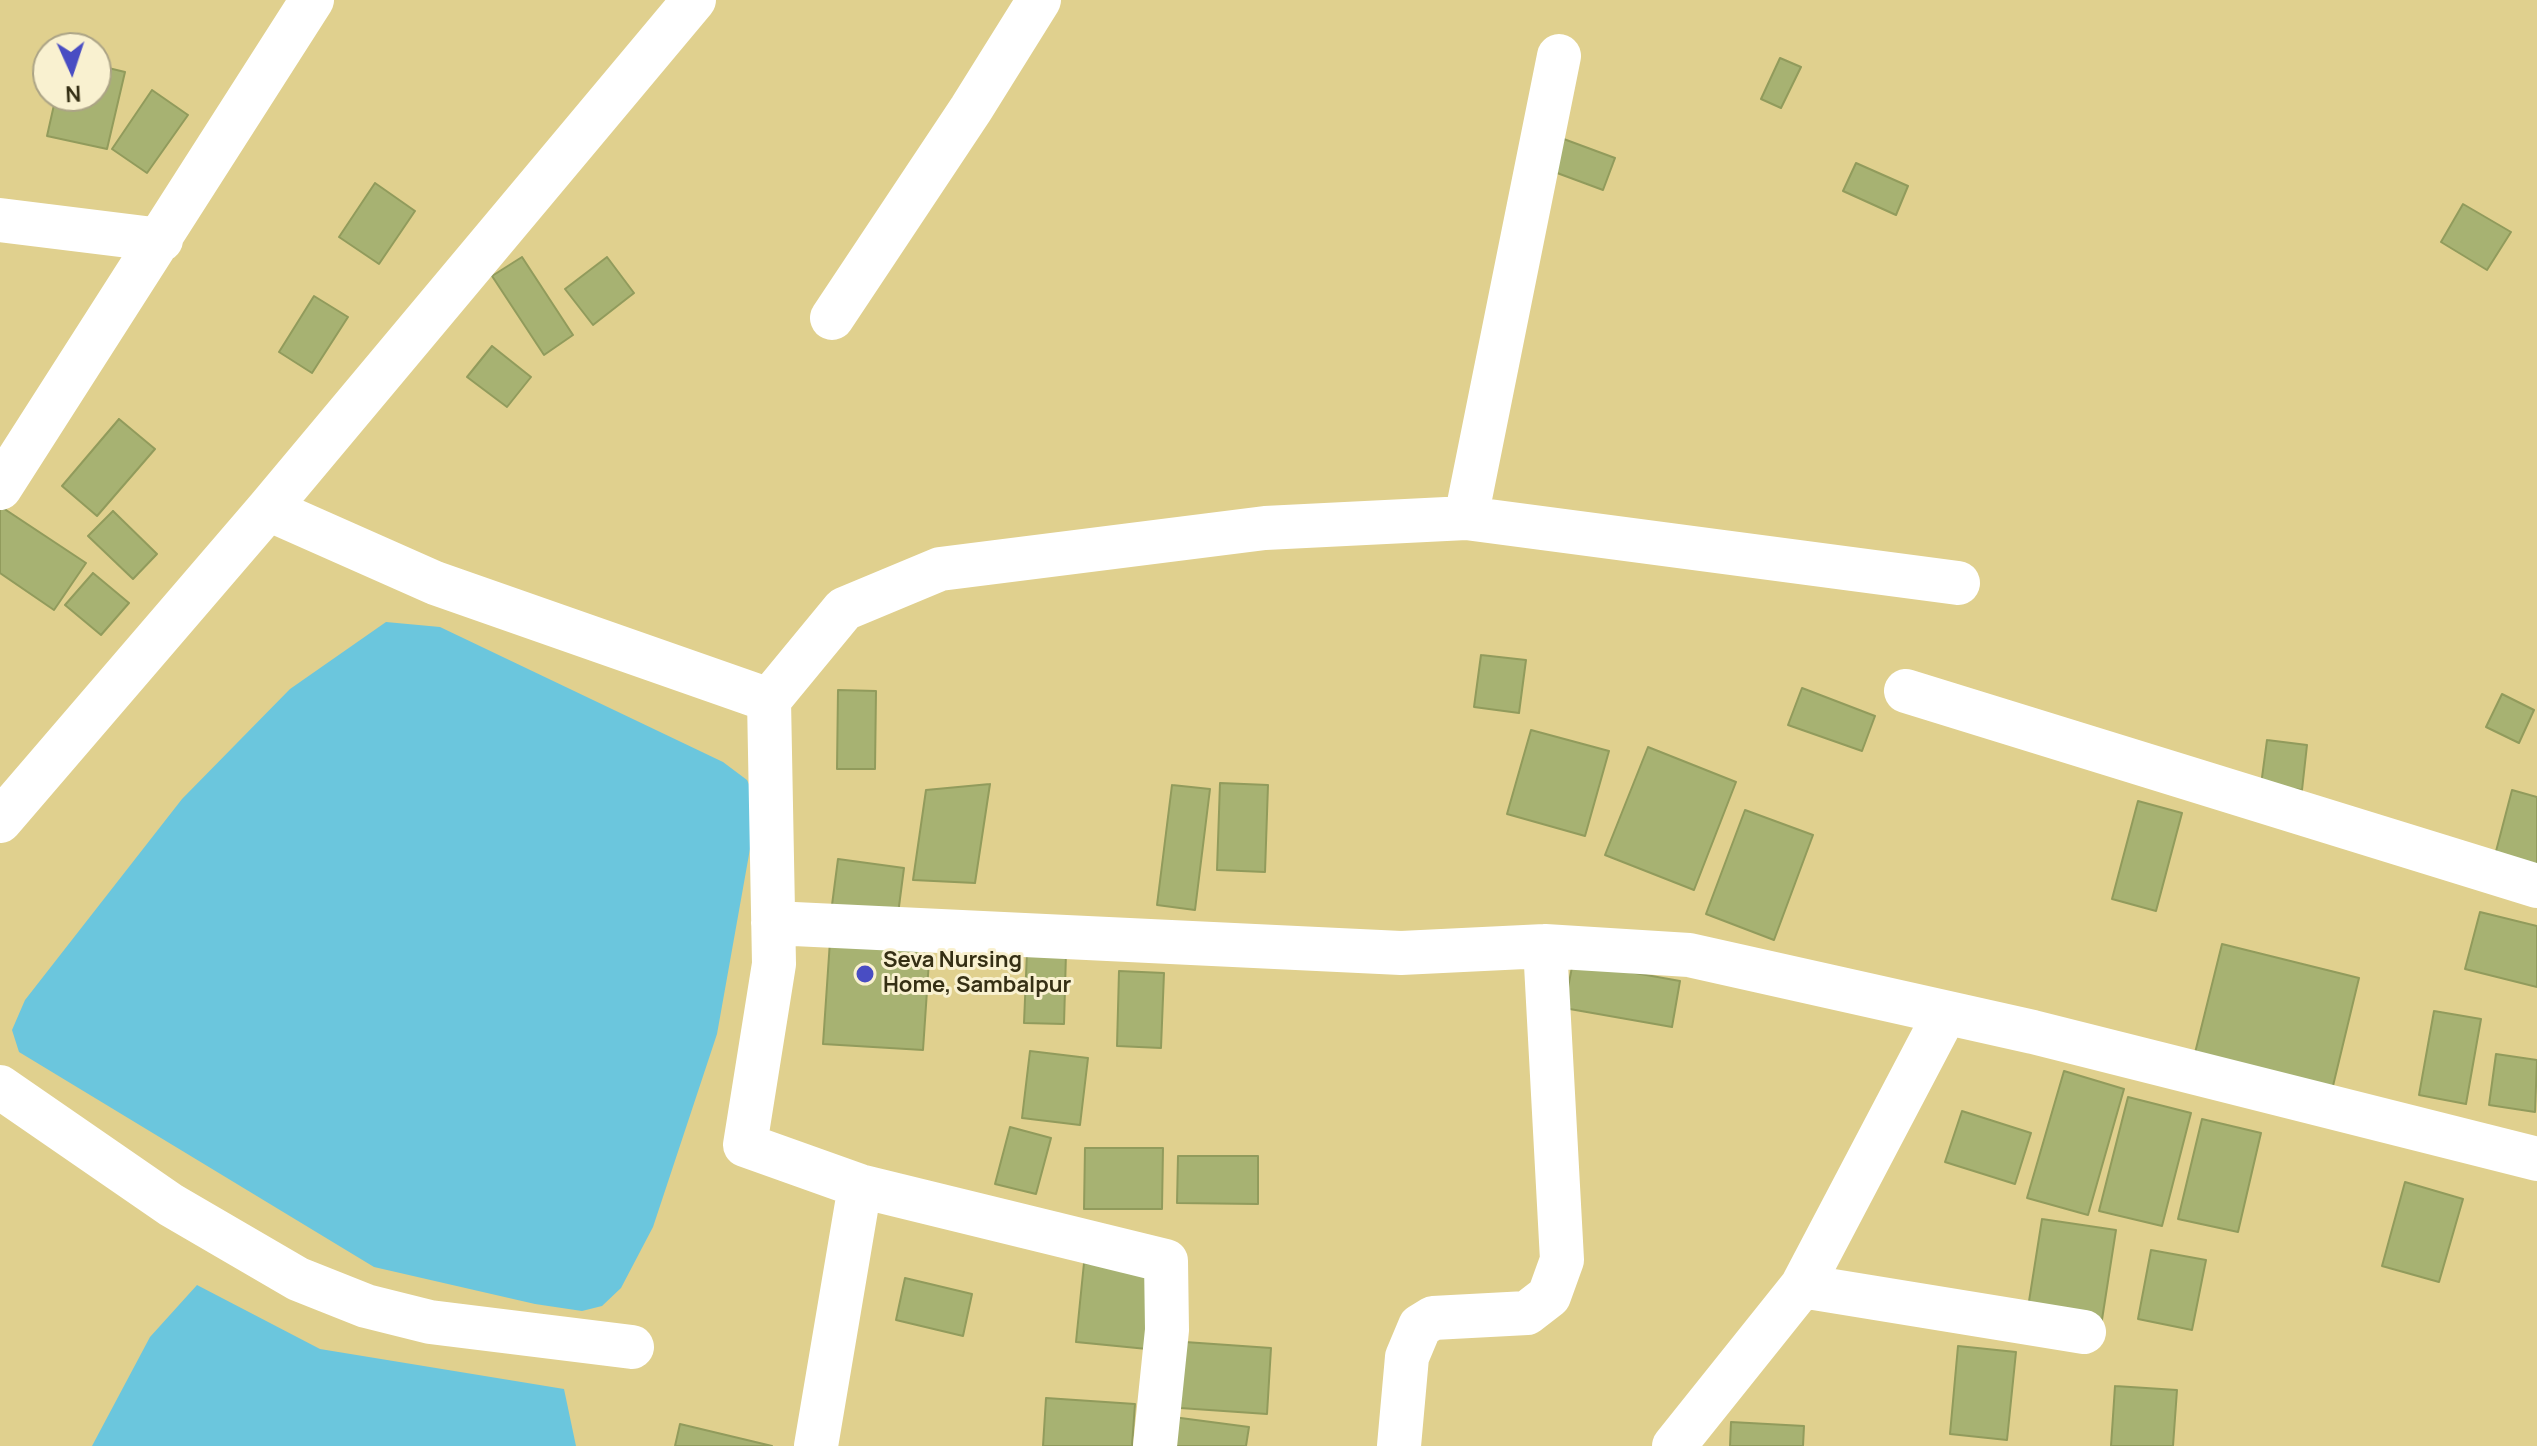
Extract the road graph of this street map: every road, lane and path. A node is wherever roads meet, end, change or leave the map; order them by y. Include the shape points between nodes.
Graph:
1 (312, 0) edge
2 (694, 0) edge
3 (1039, 0) edge
4 (1559, 56) dead end
5 (0, 220) edge
6 (161, 240) junction
7 (832, 318) dead end
8 (0, 488) edge
9 (268, 509) junction
10 (1466, 518) junction
11 (1958, 583) dead end
12 (1906, 691) dead end
13 (769, 700) junction
14 (0, 821) edge
15 (2537, 886) edge
16 (773, 923) junction
17 (1545, 946) junction
18 (1935, 1012) junction
19 (0, 1087) edge
20 (2537, 1159) edge
21 (860, 1186) junction
22 (1802, 1286) junction
23 (2084, 1332) dead end
24 (632, 1347) dead end
25 (816, 1446) edge
26 (1155, 1446) edge
27 (1399, 1446) edge
28 (1674, 1446) edge

1 - 6 street
2 - 9 street
3 - 7 street
4 - 10 street
5 - 6 street
6 - 8 street
9 - 13 street via 435,583
9 - 14 street
10 - 11 street
10 - 13 street via 1265,528 940,569 844,609
12 - 15 street
13 - 16 street
16 - 17 street via 1401,953
16 - 21 street via 774,964 745,1145
17 - 18 street via 1689,955
17 - 27 street via 1562,1260 1549,1296 1527,1313 1433,1318 1420,1326 1407,1357
18 - 20 street
18 - 22 street
19 - 24 street via 171,1205 298,1279 366,1306 430,1322
21 - 25 street
21 - 26 street via 1166,1261 1167,1330
22 - 23 street
22 - 28 street

